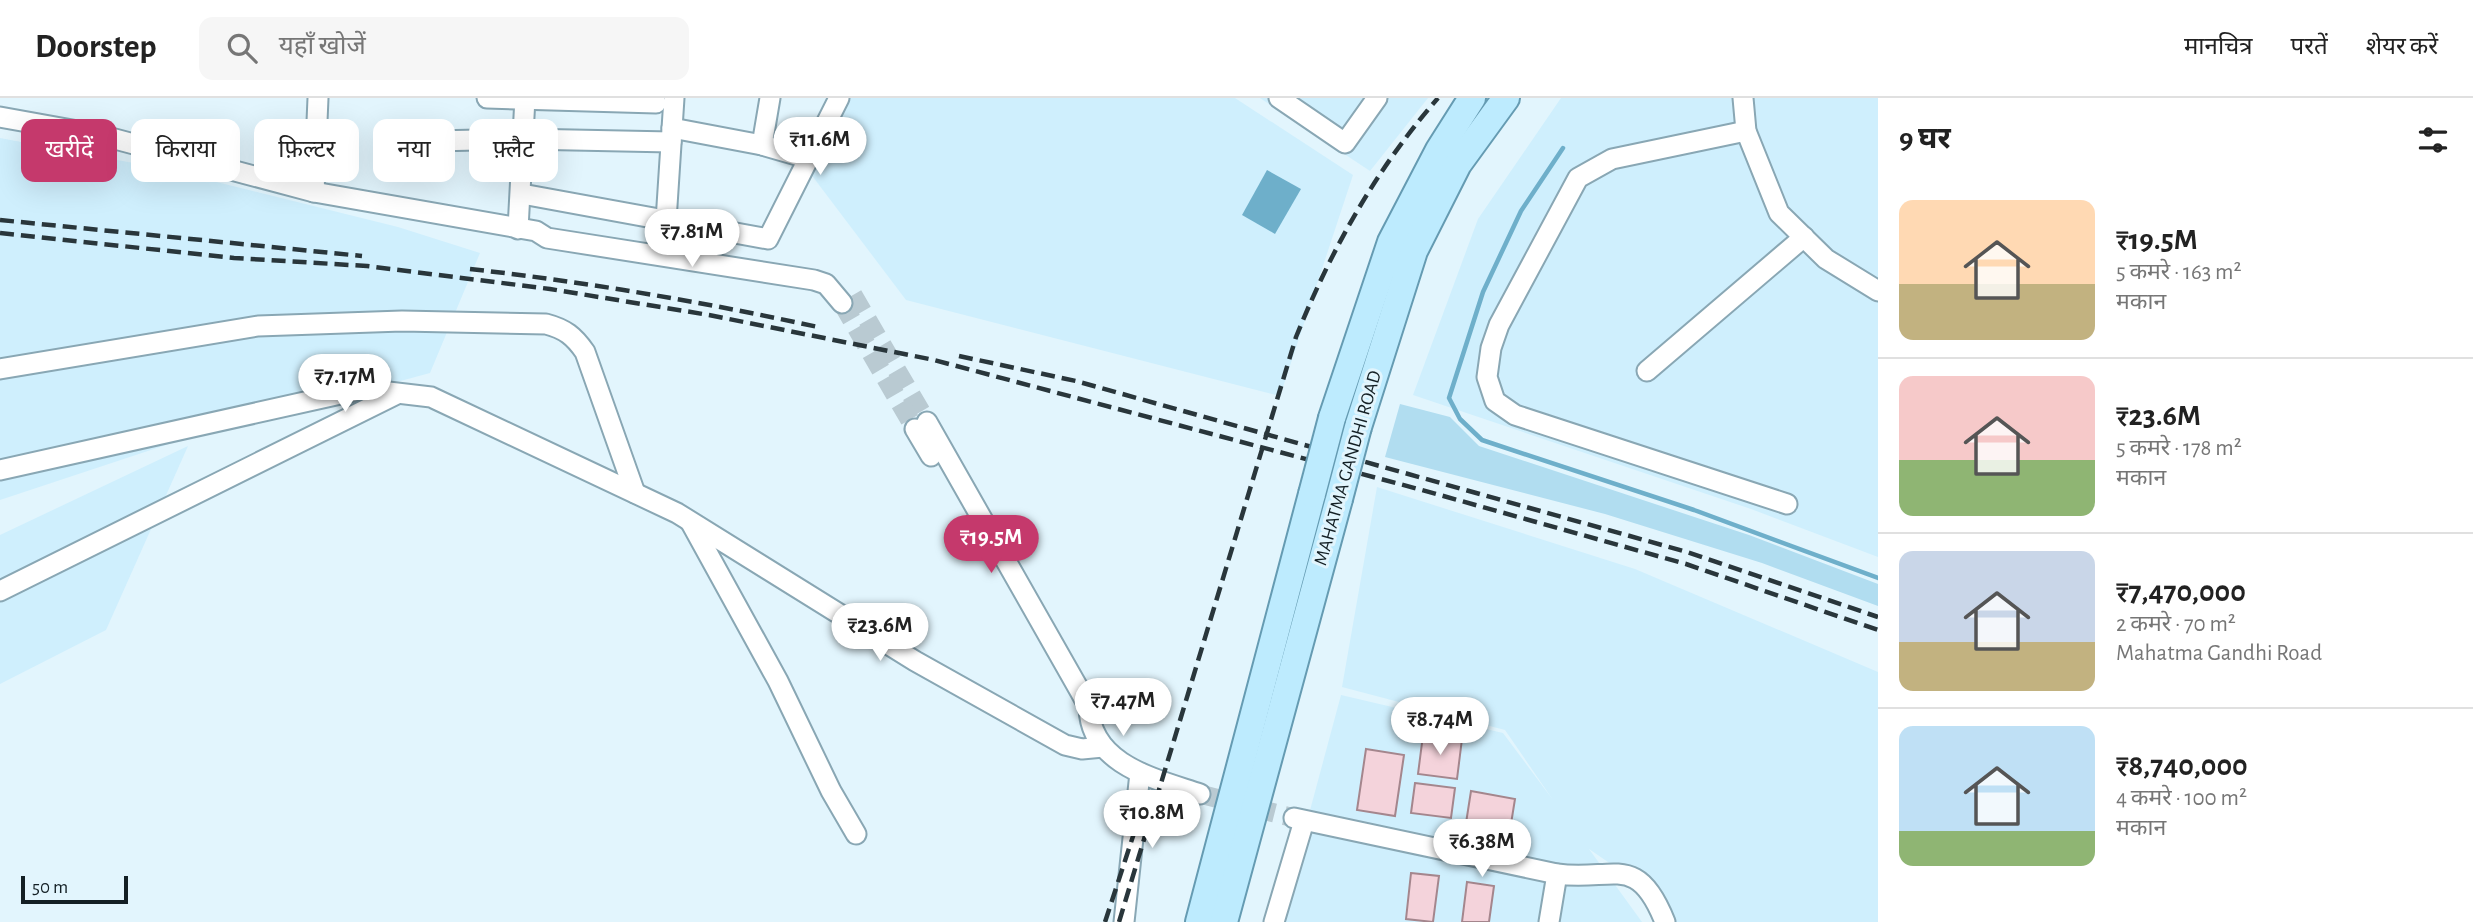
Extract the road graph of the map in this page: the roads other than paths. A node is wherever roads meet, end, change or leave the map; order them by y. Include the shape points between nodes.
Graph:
1 (4, 98) edge
2 (318, 98) edge
3 (487, 98) edge
4 (525, 98) edge
5 (770, 98) edge
6 (839, 98) edge
7 (1279, 98) edge
8 (1377, 98) edge
9 (1472, 98) edge
10 (1506, 98) edge
11 (1743, 98) edge
12 (665, 100) edge
13 (1, 118) edge
14 (524, 119) edge
15 (1746, 131) junction
16 (671, 135) junction
17 (558, 138) edge
18 (762, 145) junction
19 (807, 158) junction
20 (522, 182) edge
21 (314, 192) junction
22 (522, 194) junction
23 (666, 221) junction
24 (527, 230) junction
25 (1804, 237) junction
26 (1878, 291) edge
27 (847, 299) tunnel mouth
28 (0, 369) edge
29 (1647, 371) dead end
30 (398, 393) junction
31 (921, 425) tunnel mouth
32 (0, 470) edge
33 (635, 493) junction
34 (1787, 504) dead end
35 (690, 521) junction
36 (0, 591) edge
37 (1104, 747) junction
38 (1140, 773) junction
39 (1200, 794) tunnel mouth
40 (856, 834) dead end
41 (1228, 858) junction
42 (1557, 874) junction
43 (1124, 922) edge
44 (1182, 922) edge
45 (1199, 922) edge
46 (1224, 922) edge
47 (1236, 922) edge
48 (1274, 922) edge
49 (1549, 922) edge
50 (1665, 922) edge

1 - 13 street
2 - 21 street
3 - 4 street
4 - 12 street
4 - 14 street
5 - 18 street
6 - 19 street
7 - 8 street via 1345,143
9 - 41 main road, MAHATMA GANDHI ROAD, bridge via 1391,242 1332,418
10 - 41 main road, MAHATMA GANDHI ROAD, bridge via 1458,164 1414,251
11 - 15 street
12 - 16 street
13 - 21 street via 100,135
15 - 25 street via 1779,213
15 - 34 street via 1612,159 1578,178 1499,325 1487,377 1495,401 1515,415
16 - 17 street
16 - 18 street
16 - 23 street
18 - 19 street
19 - 23 street via 768,239
20 - 22 street
21 - 24 street
22 - 23 street
22 - 24 street
24 - 27 street via 547,238 814,280
25 - 26 street via 1826,259
25 - 29 street
28 - 33 street via 258,326 323,322 546,324 562,328 585,352
30 - 32 street via 363,389
30 - 33 street via 431,397
30 - 36 street
31 - 37 street via 1079,713 1090,718
33 - 35 street
35 - 37 street via 915,661 1065,746
35 - 40 street
37 - 38 street
38 - 39 street
38 - 43 street
41 - 44 main road
41 - 45 main road
41 - 46 main road
41 - 47 main road
42 - 48 street via 1299,819
42 - 49 street
42 - 50 street via 1628,874 1649,890

